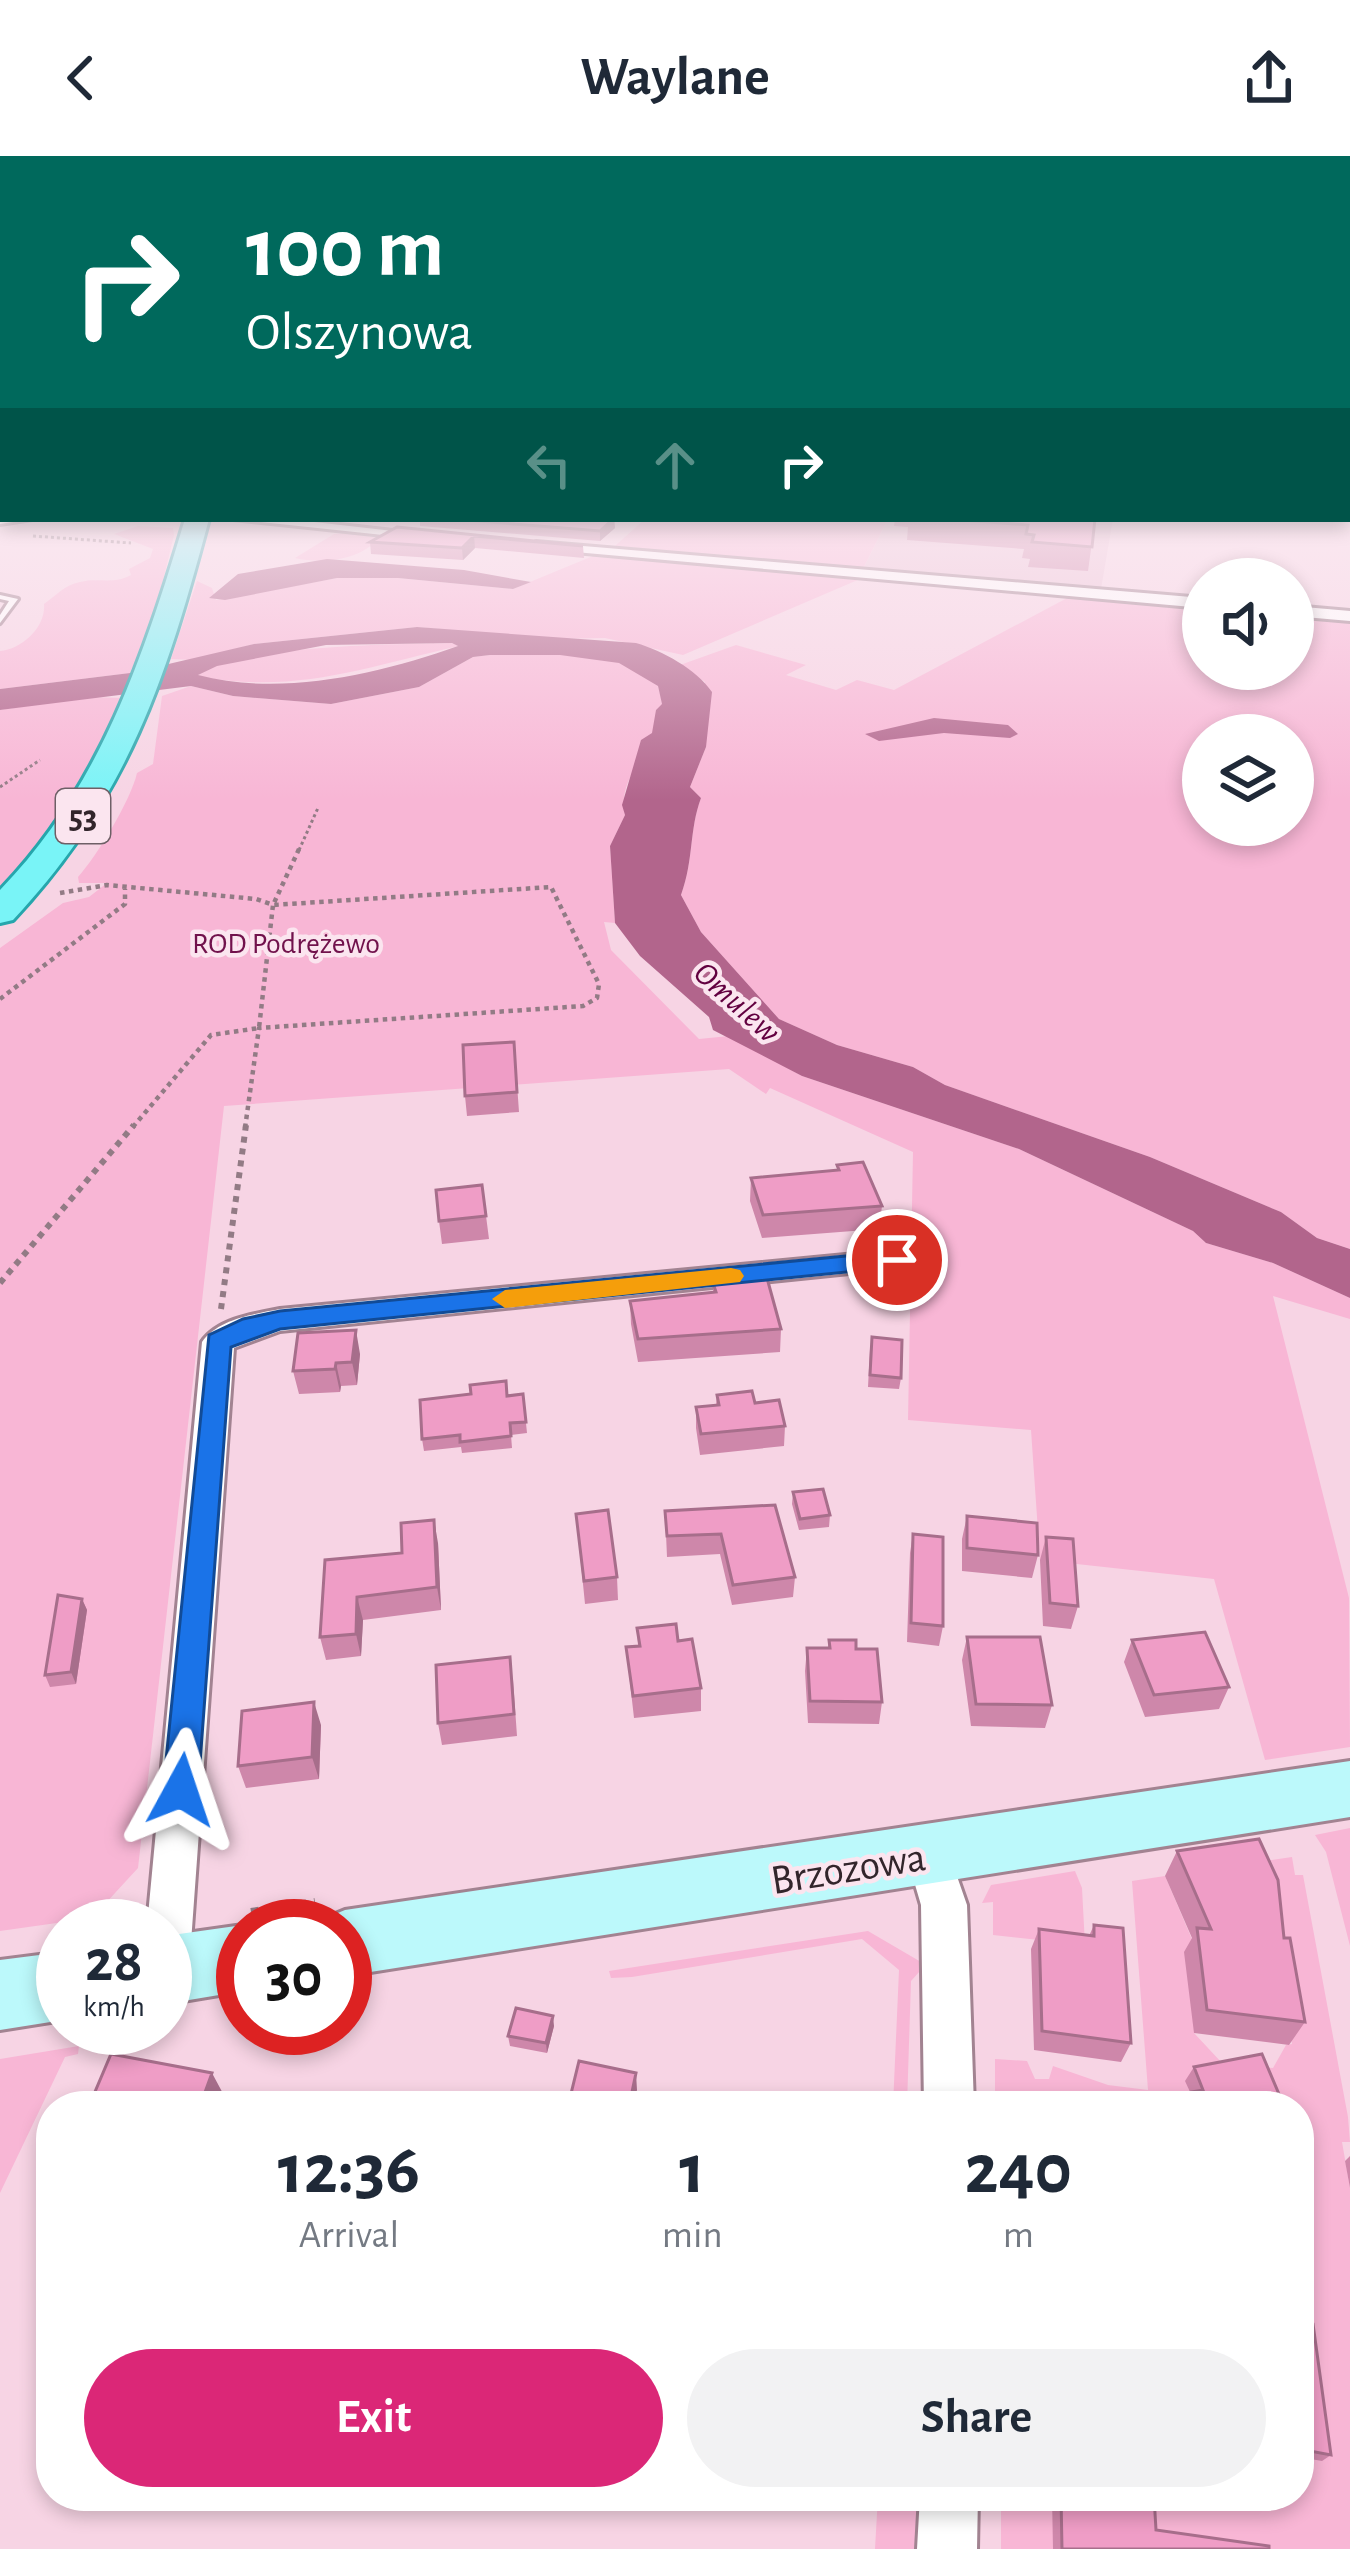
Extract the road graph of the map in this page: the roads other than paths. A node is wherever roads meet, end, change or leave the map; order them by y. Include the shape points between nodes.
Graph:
1 (179, 577) edge
2 (898, 577) edge
3 (0, 597) edge
4 (1182, 601) edge
5 (1314, 613) edge
6 (1350, 616) edge
7 (0, 622) edge
8 (3, 910) edge
9 (897, 1260) dead end
10 (1350, 1790) edge
11 (928, 1854) junction
12 (171, 1899) edge
13 (372, 1939) edge
14 (36, 1989) edge
15 (0, 1995) edge
16 (949, 2091) edge
17 (948, 2511) edge
18 (947, 2549) edge

1 - 8 main road, 53 via 139,702 94,798
2 - 4 street
3 - 7 lane via 14,598
5 - 6 street
9 - 12 street via 280,1320 218,1342
10 - 11 main road, Brzozowa
11 - 13 main road, Brzozowa
11 - 16 street via 944,1905
14 - 15 main road
17 - 18 street

